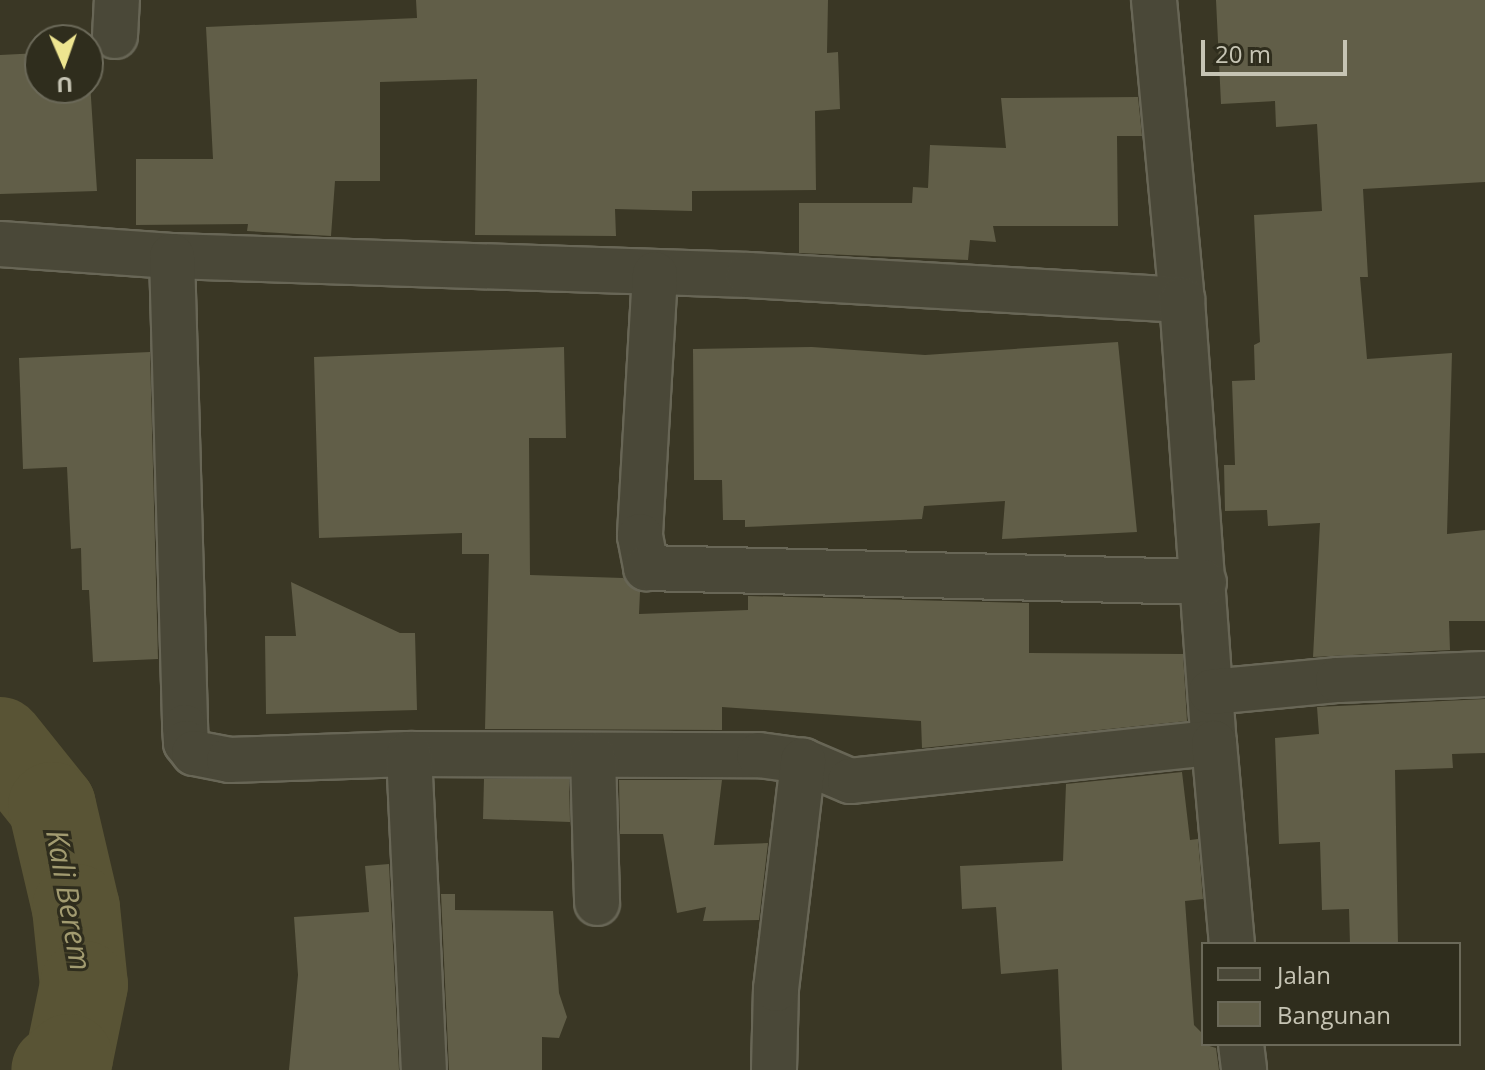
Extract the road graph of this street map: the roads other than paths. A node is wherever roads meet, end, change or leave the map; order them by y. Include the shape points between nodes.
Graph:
1 (1154, 0) edge
2 (0, 244) edge
3 (172, 256) junction
4 (655, 274) junction
5 (1182, 300) junction
6 (1204, 582) junction
7 (1485, 674) edge
8 (1211, 692) junction
9 (1214, 743) junction
10 (409, 754) junction
11 (593, 756) junction
12 (803, 761) junction
13 (597, 903) dead end
14 (1232, 942) edge
15 (1241, 1046) edge
16 (424, 1070) edge
17 (774, 1070) edge
18 (1244, 1070) edge

1 - 5 street
2 - 3 street
3 - 4 street
3 - 10 street via 186,743 209,759 229,760
4 - 5 street
4 - 6 street via 640,536 646,568
5 - 6 street
6 - 8 street
7 - 8 street
8 - 9 street
9 - 12 street via 850,781
9 - 14 street
10 - 11 street
10 - 16 street
11 - 12 street via 759,755
11 - 13 street
12 - 17 street via 776,989
15 - 18 street

